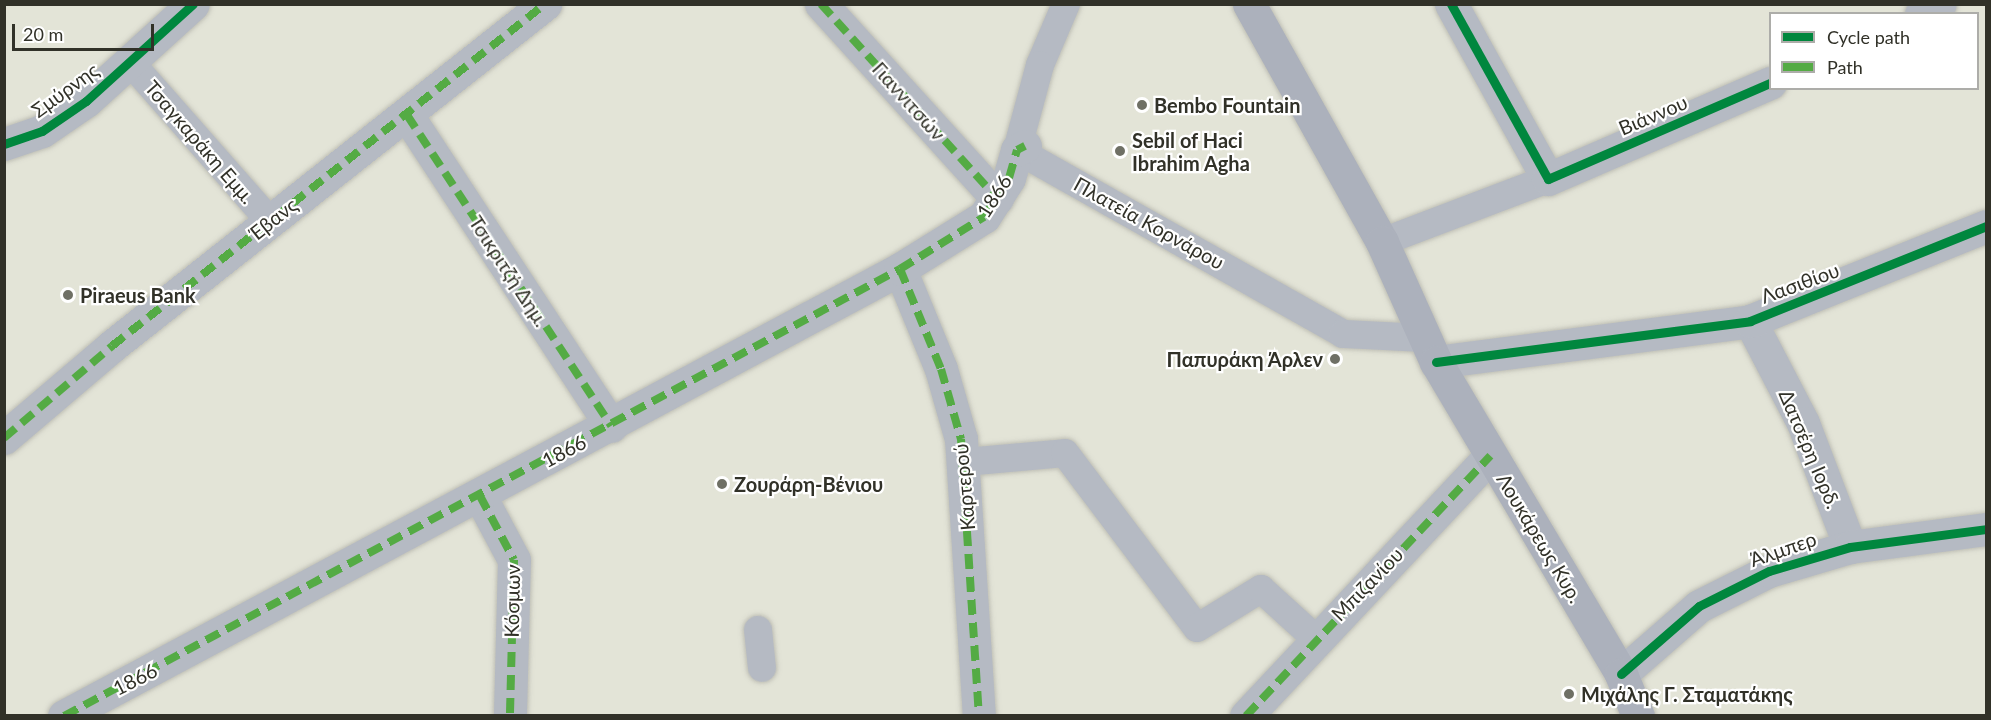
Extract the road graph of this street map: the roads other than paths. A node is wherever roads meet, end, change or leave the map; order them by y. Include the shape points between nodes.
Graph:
1 (193, 4) edge
2 (545, 4) edge
3 (821, 4) edge
4 (1066, 4) edge
5 (1249, 4) edge
6 (1451, 4) edge
7 (1940, 4) edge
8 (1925, 12) edge
9 (131, 63) junction
10 (1769, 83) edge
11 (407, 116) junction
12 (4, 144) edge
13 (1021, 148) junction
14 (1548, 179) junction
15 (997, 198) junction
16 (270, 221) junction
17 (1986, 226) edge
18 (1382, 242) junction
19 (900, 269) junction
20 (1750, 321) junction
21 (1617, 337) joint
22 (1430, 350) junction
23 (611, 426) junction
24 (4, 438) edge
25 (1490, 456) junction
26 (965, 462) junction
27 (480, 496) junction
28 (1986, 529) edge
29 (1850, 547) junction
30 (758, 630) dead end
31 (1315, 638) junction
32 (762, 668) dead end
33 (1621, 674) junction
34 (64, 716) edge
35 (510, 716) edge
36 (979, 716) edge
37 (1246, 716) edge
38 (1638, 716) edge

1 - 9 street, Σμύρνης
2 - 11 street, Έβανς
3 - 15 street, Γιαννιτσών
4 - 13 lane via 1040,66
5 - 18 main road
6 - 14 street
7 - 8 street
9 - 12 street, Σμύρνης via 53,125
9 - 16 lane, Τσαγκαράκη Εμμ.
10 - 14 street, Βιάννου
11 - 16 street, Έβανς
11 - 23 street, Τσικριτζή Δημ.
13 - 15 street, 1866
13 - 22 lane, Πλατεία Κορνάρου via 1343,334
14 - 18 lane, Βιάννου
15 - 19 street, 1866 via 966,230
16 - 24 street, Έβανς
17 - 20 street, Λασιθίου
18 - 22 main road
19 - 23 street, 1866
19 - 26 street, Καρτερού via 941,369
20 - 21 street, Λασιθίου
20 - 29 street, Δατσέρη Ιορδ. via 1803,423
21 - 22 street, Πλατεία Κορνάρου
22 - 25 main road, Λουκάρεως Κυρ.
23 - 27 street, 1866
25 - 31 street, Μπιζανίου
25 - 33 main road, Λουκάρεως Κυρ.
26 - 31 lane via 1065,453 1197,628 1261,589
26 - 36 street, Καρτερού
27 - 34 street, 1866
27 - 35 street, Κόσμων via 514,560
28 - 29 street, Άλμπερ
29 - 33 street, Άλμπερ via 1720,592
30 - 32 lane
31 - 37 street, Μπιζανίου
33 - 38 main road, Λουκάρεως Κυρ.

